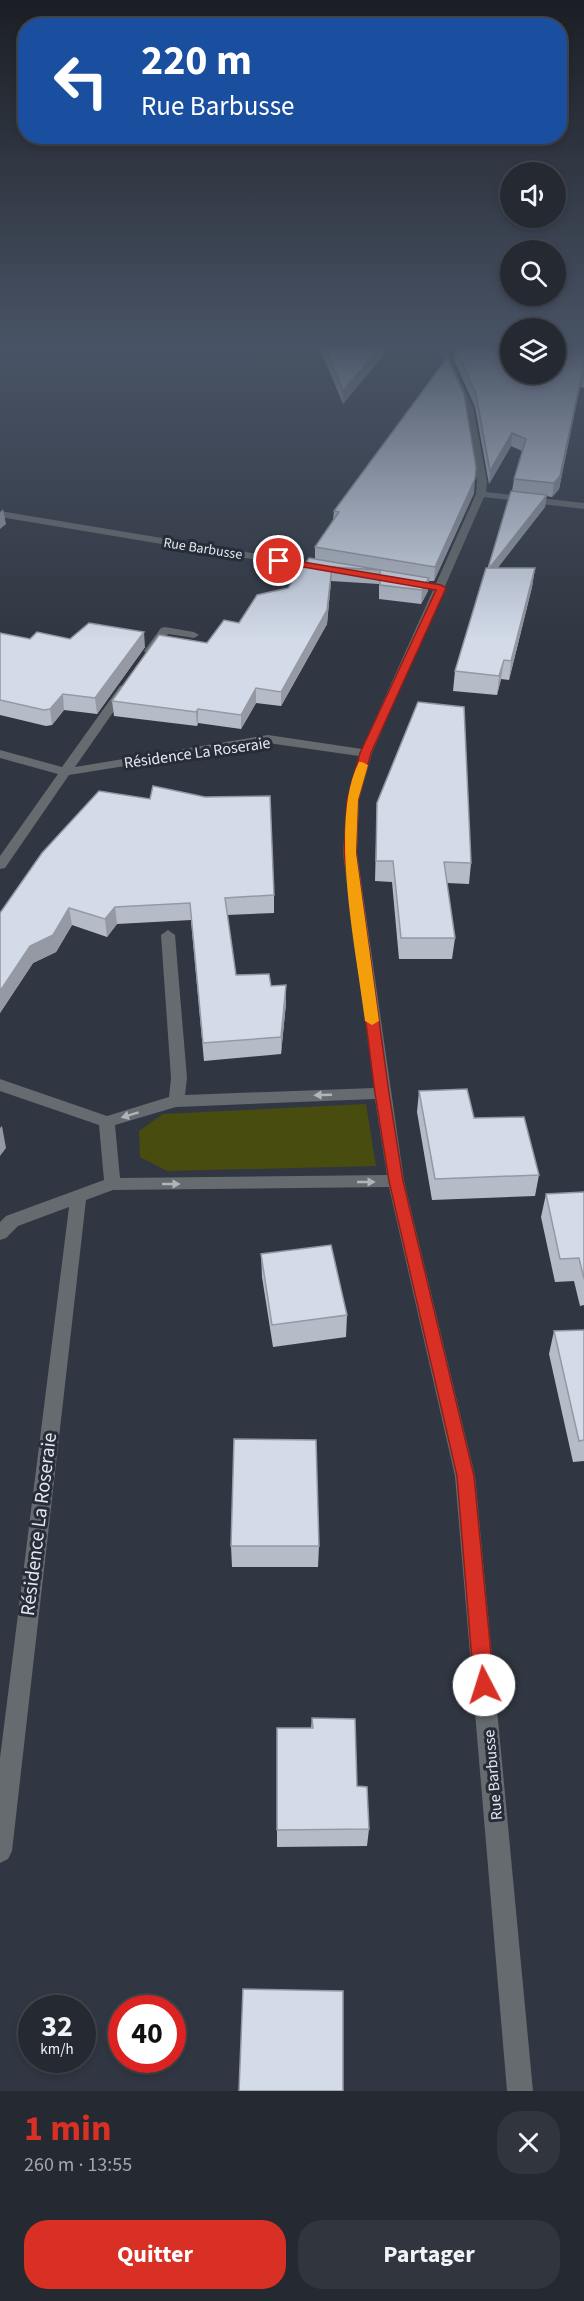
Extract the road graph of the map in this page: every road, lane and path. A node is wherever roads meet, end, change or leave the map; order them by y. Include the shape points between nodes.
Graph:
1 (476, 445) edge
2 (481, 494) junction
3 (584, 506) edge
4 (0, 514) edge
5 (337, 570) edge
6 (194, 635) dead end
7 (146, 658) edge
8 (132, 676) edge
9 (366, 753) junction
10 (0, 754) edge
11 (65, 772) junction
12 (0, 865) edge
13 (168, 935) dead end
14 (0, 1085) edge
15 (382, 1093) junction
16 (176, 1101) junction
17 (107, 1122) junction
18 (396, 1181) junction
19 (112, 1184) junction
20 (78, 1198) junction
21 (0, 1233) edge
22 (0, 1851) edge
23 (520, 2091) edge

1 - 2 street, Rue Barbusse
2 - 3 street
2 - 9 street, Rue Barbusse via 435,587
4 - 5 street, Rue Barbusse
6 - 7 street via 165,630
8 - 11 street
9 - 11 street, Résidence La Roseraie via 268,739
9 - 15 street, Rue Barbusse via 353,800 350,853
10 - 11 street, Résidence La Roseraie
11 - 12 street
13 - 16 street via 179,1078
14 - 17 street
15 -> 16 street
15 - 18 street, Rue Barbusse
16 -> 17 street
17 - 19 street
19 -> 18 street
18 - 23 street, Rue Barbusse via 465,1476
19 - 20 street
20 - 21 street via 12,1221
20 - 22 street, Résidence La Roseraie

